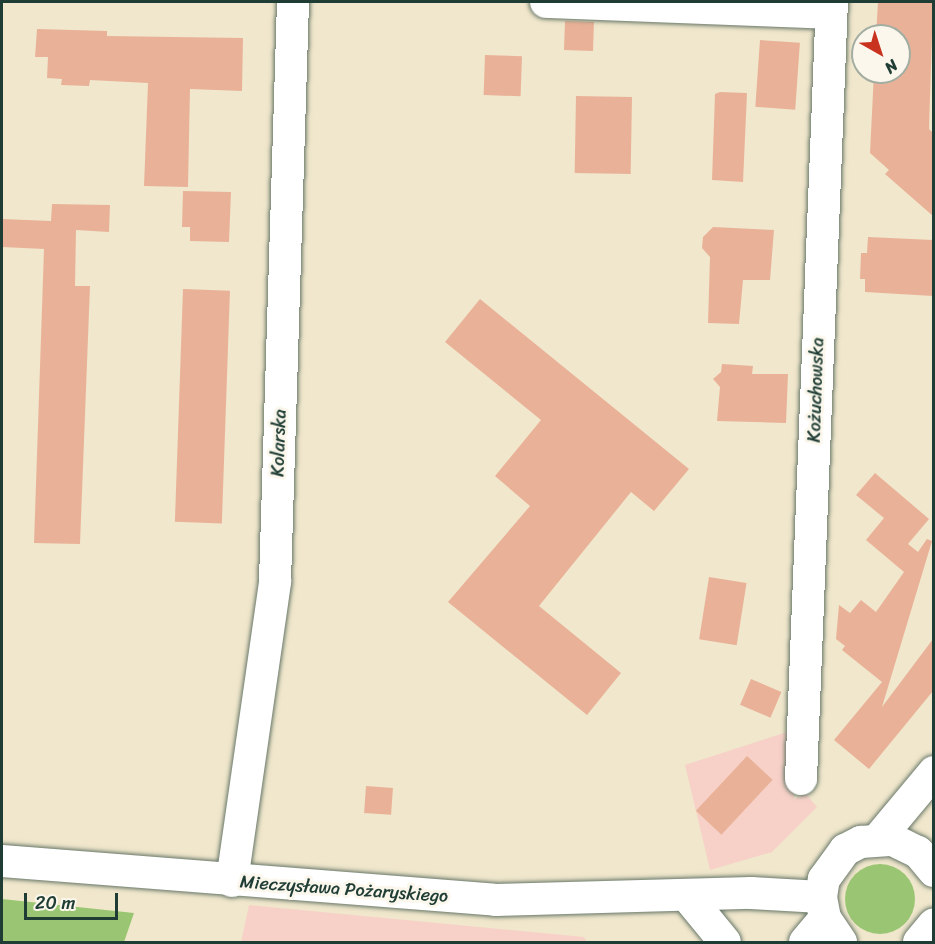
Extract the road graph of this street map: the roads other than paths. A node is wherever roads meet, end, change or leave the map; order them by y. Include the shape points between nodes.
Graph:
1 (292, 2) edge
2 (546, 2) edge
3 (831, 7) edge
4 (933, 772) edge
5 (801, 778) dead end
6 (879, 838) junction
7 (2, 861) edge
8 (932, 862) edge
9 (232, 881) junction
10 (688, 897) junction
11 (829, 919) edge
12 (725, 942) edge
13 (806, 942) edge

1 - 9 street, Kolarska via 275,581
2 - 3 street
3 - 5 street, Kożuchowska
4 - 6 street
6 - 8 street via 907,844
6 - 11 street via 861,842 838,857 824,879
7 - 9 street, Mieczysława Pożaryskiego
9 - 10 street, Mieczysława Pożaryskiego via 496,900
10 - 11 street, Mieczysława Pożaryskiego via 751,893
10 - 12 street
11 - 13 street

